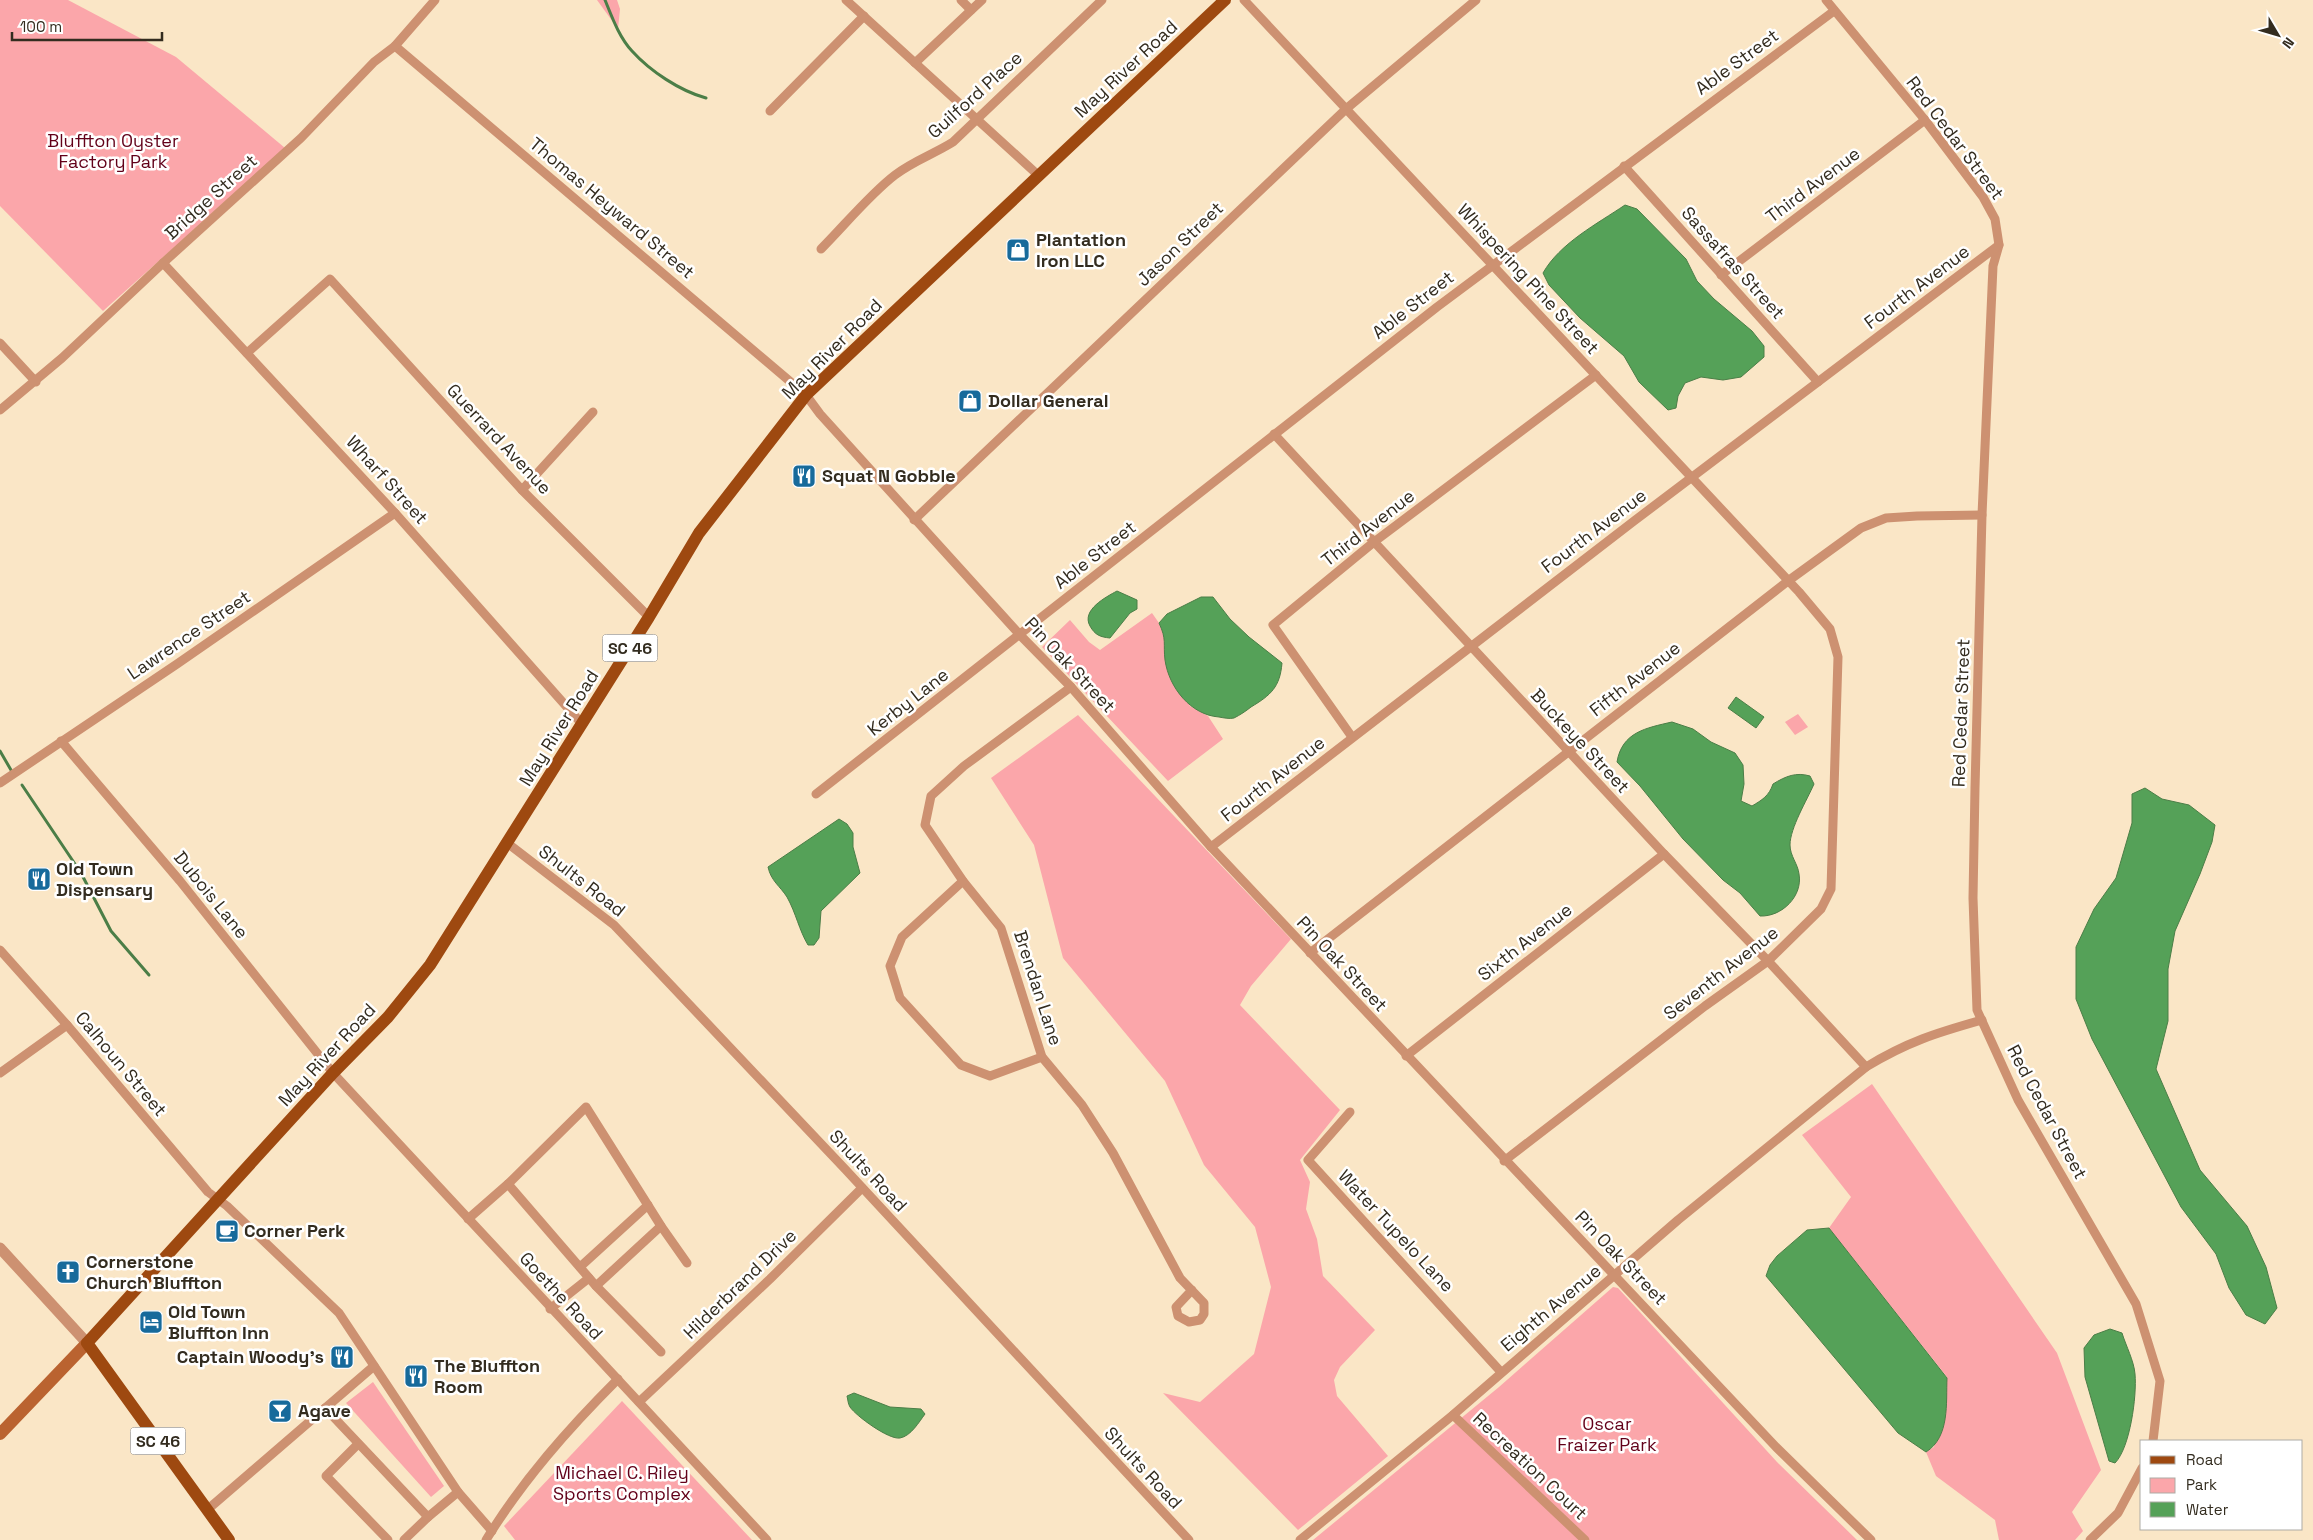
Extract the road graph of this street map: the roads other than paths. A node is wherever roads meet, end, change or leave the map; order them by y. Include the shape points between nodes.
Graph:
1 (435, 0) edge
2 (846, 0) edge
3 (961, 0) edge
4 (982, 0) edge
5 (1102, 0) edge
6 (1225, 0) edge
7 (1244, 0) edge
8 (1476, 0) edge
9 (1826, 0) edge
10 (971, 10) junction
11 (1834, 10) junction
12 (864, 16) junction
13 (395, 46) junction
14 (916, 63) junction
15 (1346, 109) junction
16 (770, 111) dead end
17 (977, 119) junction
18 (1925, 120) junction
19 (1624, 166) junction
20 (1038, 175) junction
21 (1999, 245) junction
22 (821, 249) dead end
23 (163, 263) junction
24 (1492, 264) junction
25 (1721, 275) junction
26 (0, 343) edge
27 (248, 352) junction
28 (1596, 375) junction
29 (36, 382) junction
30 (1818, 382) junction
31 (806, 395) junction
32 (0, 410) edge
33 (594, 412) dead end
34 (1274, 434) junction
35 (1691, 477) junction
36 (522, 490) junction
37 (395, 513) junction
38 (1982, 515) junction
39 (914, 520) junction
40 (1374, 542) junction
41 (1788, 582) junction
42 (649, 617) junction
43 (1020, 635) junction
44 (1470, 646) junction
45 (1071, 687) junction
46 (582, 724) junction
47 (1352, 737) junction
48 (61, 741) junction
49 (1568, 752) junction
50 (0, 783) edge
51 (816, 794) dead end
52 (506, 842) junction
53 (1211, 847) junction
54 (1664, 854) junction
55 (963, 881) junction
56 (0, 950) edge
57 (1310, 953) junction
58 (1768, 961) junction
59 (1982, 1020) junction
60 (67, 1025) junction
61 (1406, 1056) junction
62 (1042, 1057) junction
63 (1866, 1067) junction
64 (0, 1073) edge
65 (332, 1073) junction
66 (1350, 1112) dead end
67 (1504, 1161) junction
68 (508, 1184) junction
69 (862, 1188) junction
70 (217, 1199) junction
71 (648, 1205) junction
72 (468, 1219) junction
73 (661, 1226) junction
74 (0, 1248) edge
75 (687, 1263) dead end
76 (580, 1267) junction
77 (1615, 1275) junction
78 (589, 1278) junction
79 (596, 1286) junction
80 (1192, 1290) dead end
81 (550, 1309) junction
82 (87, 1343) junction
83 (661, 1352) dead end
84 (374, 1366) junction
85 (1501, 1372) junction
86 (618, 1379) junction
87 (639, 1402) junction
88 (325, 1408) junction
89 (1453, 1415) junction
90 (0, 1434) edge
91 (2152, 1440) edge
92 (358, 1444) junction
93 (2140, 1472) edge
94 (458, 1492) junction
95 (207, 1510) junction
96 (428, 1517) junction
97 (492, 1530) junction
98 (229, 1540) edge
99 (388, 1540) edge
100 (404, 1540) edge
101 (486, 1540) edge
102 (767, 1540) edge
103 (1188, 1540) edge
104 (1300, 1540) edge
105 (1584, 1540) edge
106 (1872, 1540) edge
107 (2090, 1540) edge

1 - 13 street, Bridge Street
2 - 12 street
3 - 10 street
4 - 10 street
5 - 17 street, Guilford Place
6 - 20 main road, May River Road / SC 46
7 - 15 street, Whispering Pine Street
8 - 15 street, Jason Street
9 - 11 street, Red Cedar Street
10 - 14 street
11 - 18 street, Red Cedar Street
11 - 19 street, Able Street
12 - 14 street
12 - 16 street
13 - 23 street, Bridge Street via 374,62 301,138
13 - 31 street, Thomas Heyward Street
14 - 17 street
15 - 24 street, Whispering Pine Street
15 - 39 street, Jason Street
17 - 20 street
17 - 22 street, Guilford Place via 953,142 894,175
18 - 21 street, Red Cedar Street via 1983,197 1995,219
18 - 25 street, Third Avenue
19 - 24 street, Able Street
19 - 25 street, Sassafras Street
20 - 31 main road, May River Road / SC 46
21 - 30 street, Fourth Avenue
21 - 38 street, Red Cedar Street via 1993,266
23 - 27 street, Wharf Street
23 - 29 street, Bridge Street
24 - 28 street, Whispering Pine Street
24 - 34 street, Able Street
25 - 30 street, Sassafras Street
26 - 29 street
27 - 36 street, Guerrard Avenue via 330,279
27 - 37 street, Wharf Street
28 - 35 street, Whispering Pine Street
28 - 40 street, Third Avenue
29 - 32 street, Bridge Street
30 - 35 street, Fourth Avenue
31 - 39 street, Pin Oak Street
31 - 42 main road, May River Road / SC 46 via 699,533
33 - 36 street
34 - 40 street, Buckeye Street
34 - 43 street, Able Street
35 - 41 street, Whispering Pine Street
35 - 44 street, Fourth Avenue
36 - 42 street, Guerrard Avenue
37 - 46 street, Wharf Street
37 - 48 street, Lawrence Street
38 - 41 street, Fifth Avenue via 1886,518 1861,528
38 - 59 street, Red Cedar Street via 1973,898 1977,1010
39 - 43 street, Pin Oak Street
40 - 44 street, Buckeye Street
40 - 47 street, Third Avenue via 1273,625
41 - 49 street, Fifth Avenue
41 - 58 street, Seventh Avenue via 1827,625 1838,657 1831,888 1821,910
42 - 46 main road, May River Road / SC 46
43 - 45 street, Pin Oak Street
43 - 51 street, Kerby Lane
44 - 47 street, Fourth Avenue
44 - 49 street, Buckeye Street
45 - 53 street, Pin Oak Street
45 - 55 street, Brendan Lane via 964,766 931,796 925,825
46 - 52 main road, May River Road / SC 46
47 - 53 street, Fourth Avenue
48 - 50 street, Lawrence Street
48 - 65 street, Dubois Lane via 180,880
49 - 54 street, Buckeye Street
49 - 57 street, Fifth Avenue
52 - 65 main road, May River Road / SC 46 via 430,965 388,1017
52 - 69 street, Shults Road via 614,925
53 - 57 street, Pin Oak Street
54 - 58 street, Buckeye Street
54 - 61 street, Sixth Avenue
55 - 62 street, Brendan Lane via 1001,928
55 - 62 street via 902,937 890,966 900,998 961,1065 990,1076
56 - 60 street, Calhoun Street
57 - 61 street, Pin Oak Street
58 - 63 street, Buckeye Street
58 - 67 street, Seventh Avenue
59 - 63 street, Eighth Avenue via 1922,1037
59 - 91 street, Red Cedar Street via 2018,1100 2136,1304 2160,1381
60 - 64 street
60 - 70 street, Calhoun Street
61 - 67 street, Pin Oak Street
62 - 80 street, Brendan Lane via 1082,1105 1113,1153 1180,1278
63 - 77 street, Eighth Avenue
65 - 70 main road, May River Road / SC 46
65 - 72 street, Goethe Road
66 - 85 street, Water Tupelo Lane via 1308,1160
67 - 77 street, Pin Oak Street
68 - 71 street via 586,1107
68 - 72 street
68 - 76 street
69 - 87 street, Hilderbrand Drive
69 - 103 street, Shults Road
70 - 82 main road, May River Road / SC 46
70 - 84 street, Calhoun Street via 339,1312
71 - 73 street
71 - 76 street
72 - 81 street, Goethe Road
73 - 75 street
73 - 79 street
74 - 82 street
76 - 78 street
77 - 85 street, Eighth Avenue
77 - 106 street, Pin Oak Street via 1776,1447
78 - 79 street
78 - 81 street
79 - 83 street
81 - 86 street, Goethe Road
82 - 90 main road
82 - 95 main road, SC 46
84 - 88 street
84 - 94 street, Calhoun Street
85 - 89 street, Eighth Avenue
86 - 87 street, Goethe Road
86 - 97 street via 549,1452
87 - 102 street, Goethe Road
88 - 92 street
88 - 95 street
89 - 104 street, Eighth Avenue
89 - 105 street, Recreation Court
92 - 96 street
92 - 99 street via 326,1476
93 - 107 street via 2118,1513
94 - 96 street
94 - 97 street, Calhoun Street
95 - 98 main road, SC 46
96 - 100 street
97 - 101 street

